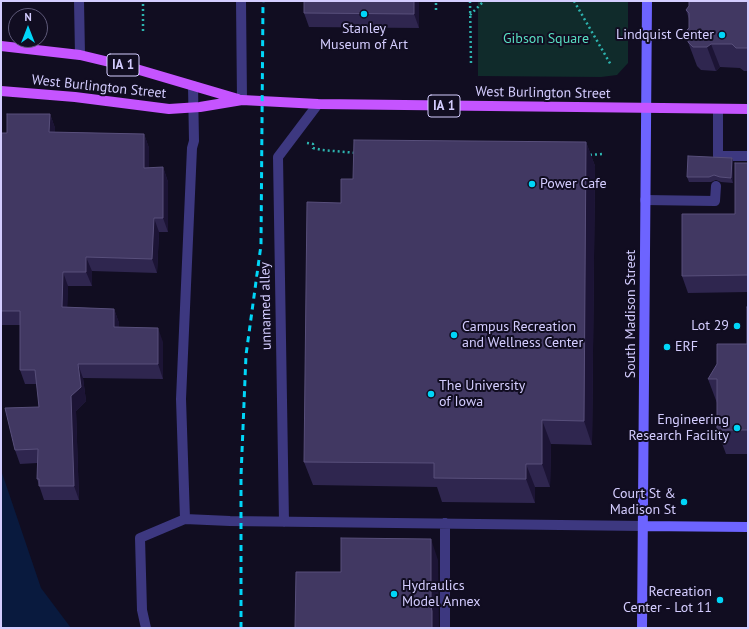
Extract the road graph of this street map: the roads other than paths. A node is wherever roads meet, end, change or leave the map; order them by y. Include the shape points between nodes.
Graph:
1 (79, 1) edge
2 (242, 1) edge
3 (647, 1) edge
4 (1, 46) edge
5 (80, 55) junction
6 (193, 86) junction
7 (1, 91) edge
8 (242, 100) junction
9 (318, 104) junction
10 (193, 107) junction
11 (646, 108) junction
12 (718, 109) junction
13 (748, 109) edge
14 (748, 156) edge
15 (716, 186) dead end
16 (646, 200) junction
17 (185, 518) junction
18 (284, 522) junction
19 (445, 524) junction
20 (643, 526) junction
21 (748, 527) edge
22 (146, 628) edge
23 (445, 628) edge
24 (642, 628) edge

1 - 5 lane
2 - 8 lane
3 - 11 street, South Madison Street
4 - 5 main road, West Burlington Street / IA 1
5 - 6 main road, West Burlington Street / IA 1
6 - 8 main road, West Burlington Street / IA 1
6 - 10 lane
7 - 10 main road, West Burlington Street / IA 1 via 68,96 169,109
8 - 9 main road, West Burlington Street / IA 1
8 - 10 main road, West Burlington Street / IA 1
9 - 11 main road, West Burlington Street / IA 1
9 - 18 lane, unnamed alley via 278,157
10 - 17 lane via 194,141 181,400
11 - 12 main road, West Burlington Street / IA 1
11 - 16 street, South Madison Street
12 - 13 main road, West Burlington Street / IA 1
12 - 14 lane via 718,156
15 - 16 lane via 715,201
16 - 20 street, South Madison Street
17 - 18 lane
17 - 22 lane via 140,538 142,610
18 - 19 lane
19 - 20 lane
19 - 23 lane
20 - 21 street
20 - 24 street, South Madison Street

